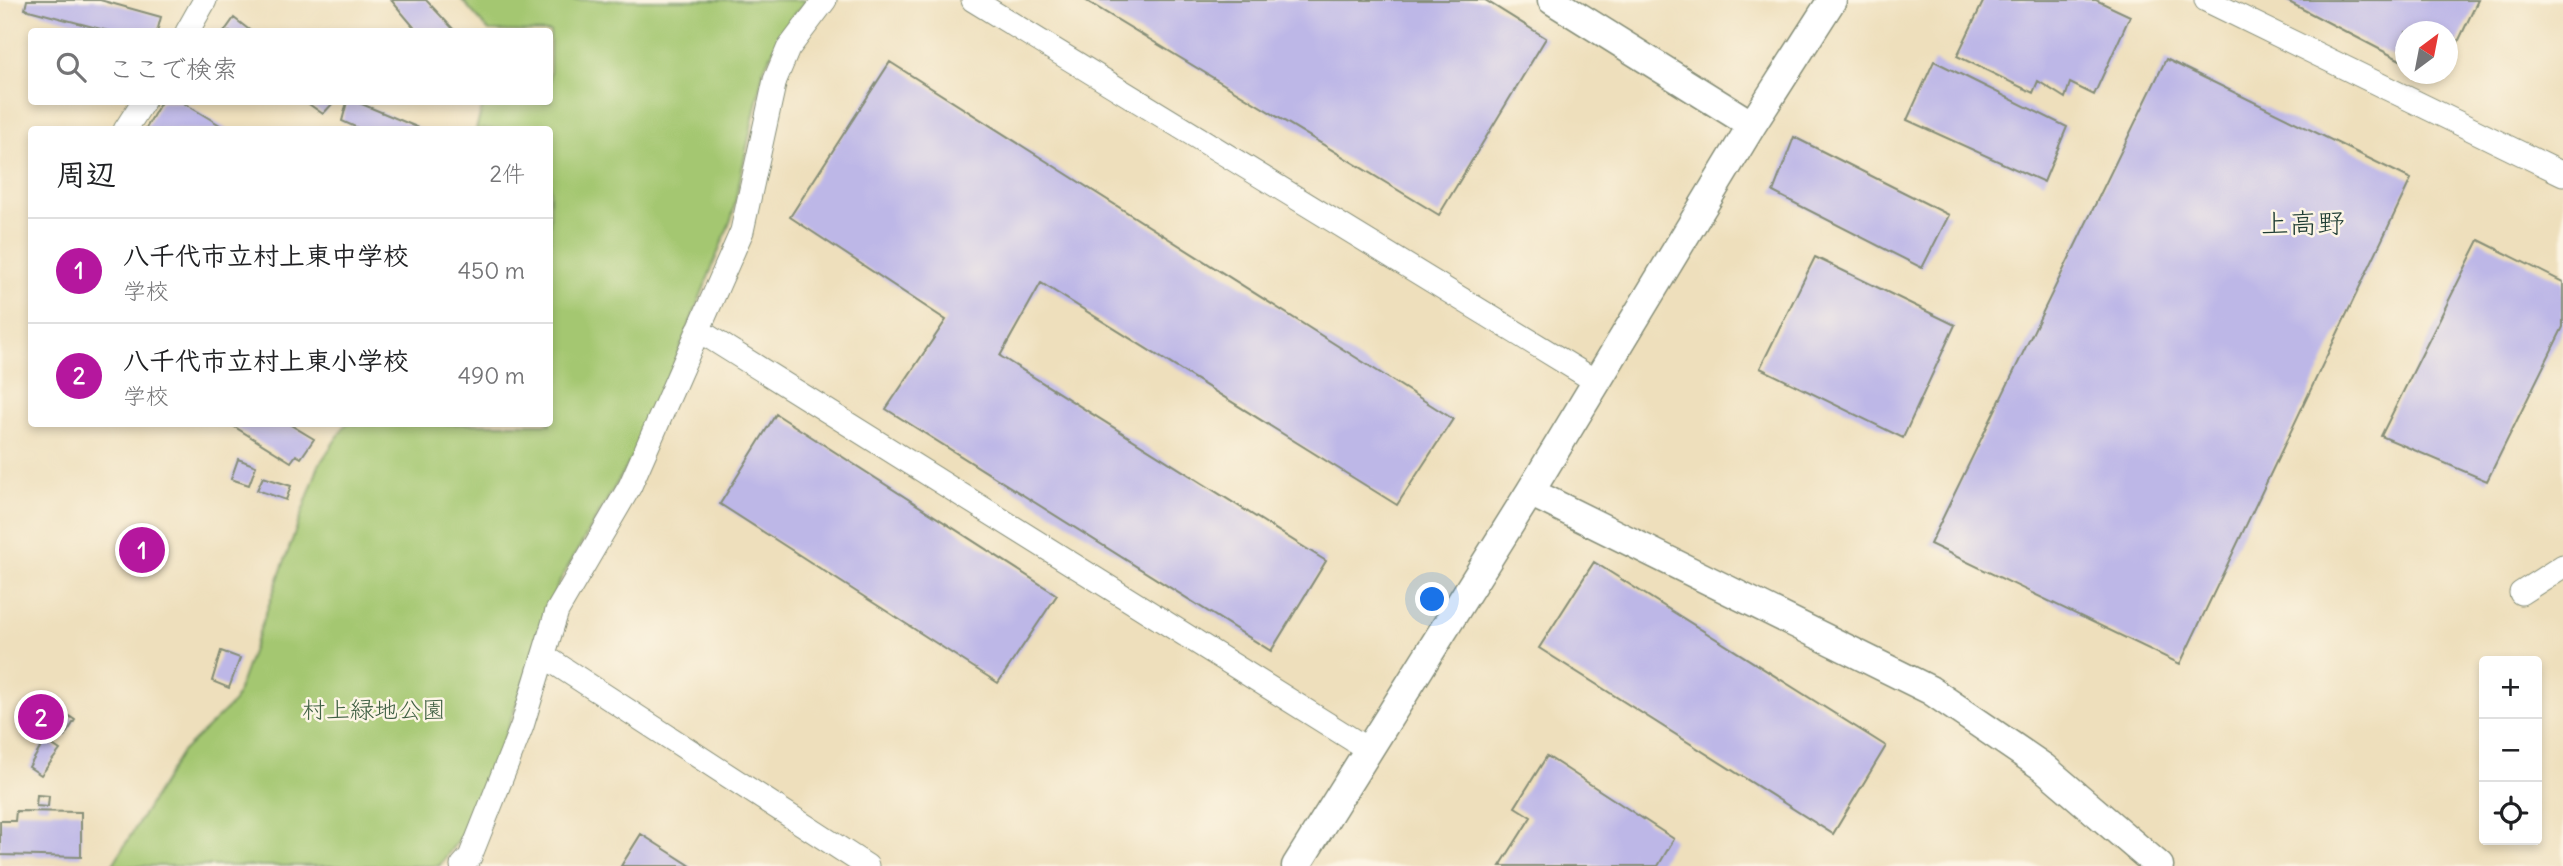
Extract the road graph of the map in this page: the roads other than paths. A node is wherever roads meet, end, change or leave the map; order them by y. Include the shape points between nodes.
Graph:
1 (205, 0) edge
2 (825, 0) edge
3 (972, 0) edge
4 (1552, 0) edge
5 (1832, 0) edge
6 (2206, 0) edge
7 (189, 28) edge
8 (141, 105) edge
9 (1752, 125) junction
10 (128, 126) edge
11 (2563, 174) edge
12 (698, 330) junction
13 (1597, 382) junction
14 (1530, 492) junction
15 (2563, 566) edge
16 (2521, 593) dead end
17 (544, 656) junction
18 (1369, 750) junction
19 (462, 866) edge
20 (867, 866) edge
21 (1296, 866) edge
22 (2159, 866) edge

1 - 7 street
2 - 12 street via 788,49 775,80 742,231
3 - 13 street
4 - 9 street
5 - 9 street
6 - 11 street
8 - 10 street
9 - 13 street
12 - 17 street via 630,485 557,611
12 - 18 street
13 - 14 street
14 - 18 street
14 - 22 street via 1930,690 2043,767
15 - 16 street
17 - 19 street via 499,786
17 - 20 street
18 - 21 street

